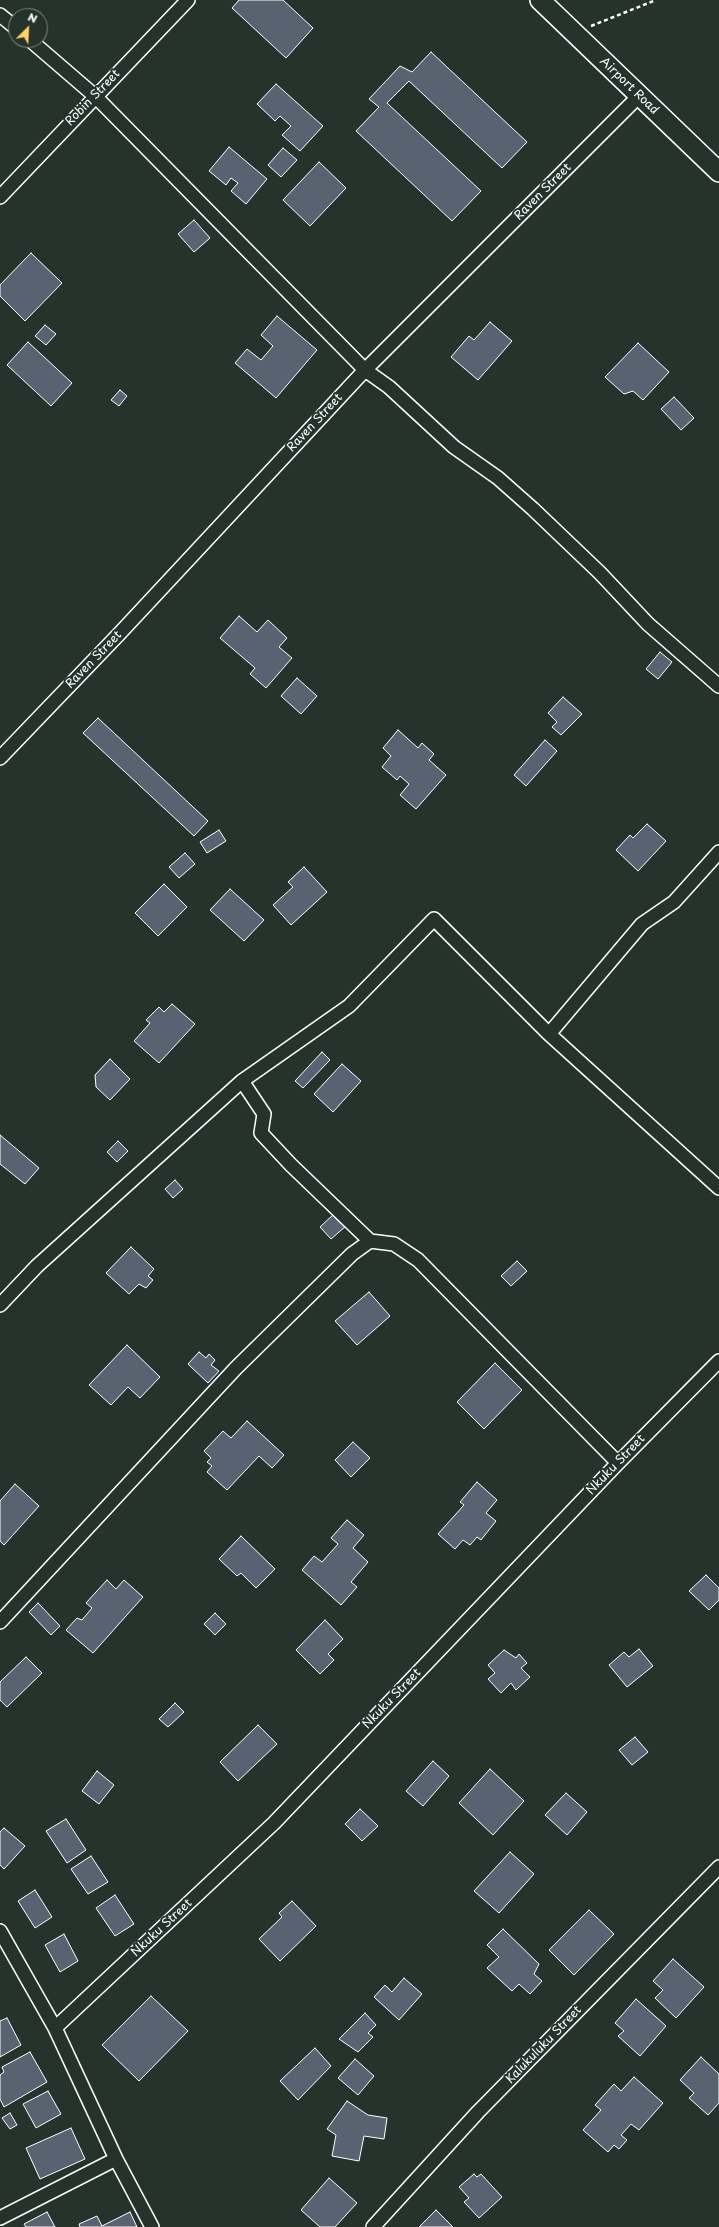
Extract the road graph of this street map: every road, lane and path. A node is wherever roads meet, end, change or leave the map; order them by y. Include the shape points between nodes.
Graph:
1 (188, 0) edge
2 (540, 0) edge
3 (656, 0) edge
4 (0, 15) edge
5 (8, 22) edge
6 (575, 32) junction
7 (39, 48) edge
8 (95, 96) junction
9 (639, 96) junction
10 (719, 172) edge
11 (0, 197) edge
12 (365, 370) junction
13 (719, 686) edge
14 (0, 758) edge
15 (719, 852) edge
16 (550, 1034) junction
17 (242, 1081) junction
18 (719, 1188) edge
19 (370, 1241) junction
20 (0, 1305) edge
21 (719, 1360) edge
22 (618, 1463) junction
23 (0, 1622) edge
24 (719, 1866) edge
25 (0, 1931) edge
26 (55, 2028) junction
27 (116, 2159) junction
28 (0, 2218) edge
29 (152, 2227) edge
30 (373, 2227) edge

1 - 8 street, Robin Street
2 - 6 street, Airport Road
3 - 6 path
4 - 5 street
6 - 9 street, Airport Road
7 - 8 street
8 - 11 street, Robin Street
8 - 12 street
9 - 10 street, Airport Road
9 - 12 street, Raven Street
12 - 13 street via 389,387 454,447 498,478 533,509 600,572 648,624
12 - 14 street, Raven Street via 126,628
15 - 16 street via 674,902 642,924
16 - 17 street via 434,919 349,1006
16 - 18 street
17 - 19 street via 264,1114 261,1133
17 - 20 street via 37,1266
19 - 22 street via 394,1244 418,1260
19 - 23 street via 352,1254 236,1368
21 - 22 street, Nkuku Street
22 - 26 street, Nkuku Street via 274,1823
24 - 30 street, Kalukuluku Street via 478,2112
25 - 26 street
26 - 27 street
27 - 28 street
27 - 29 street

